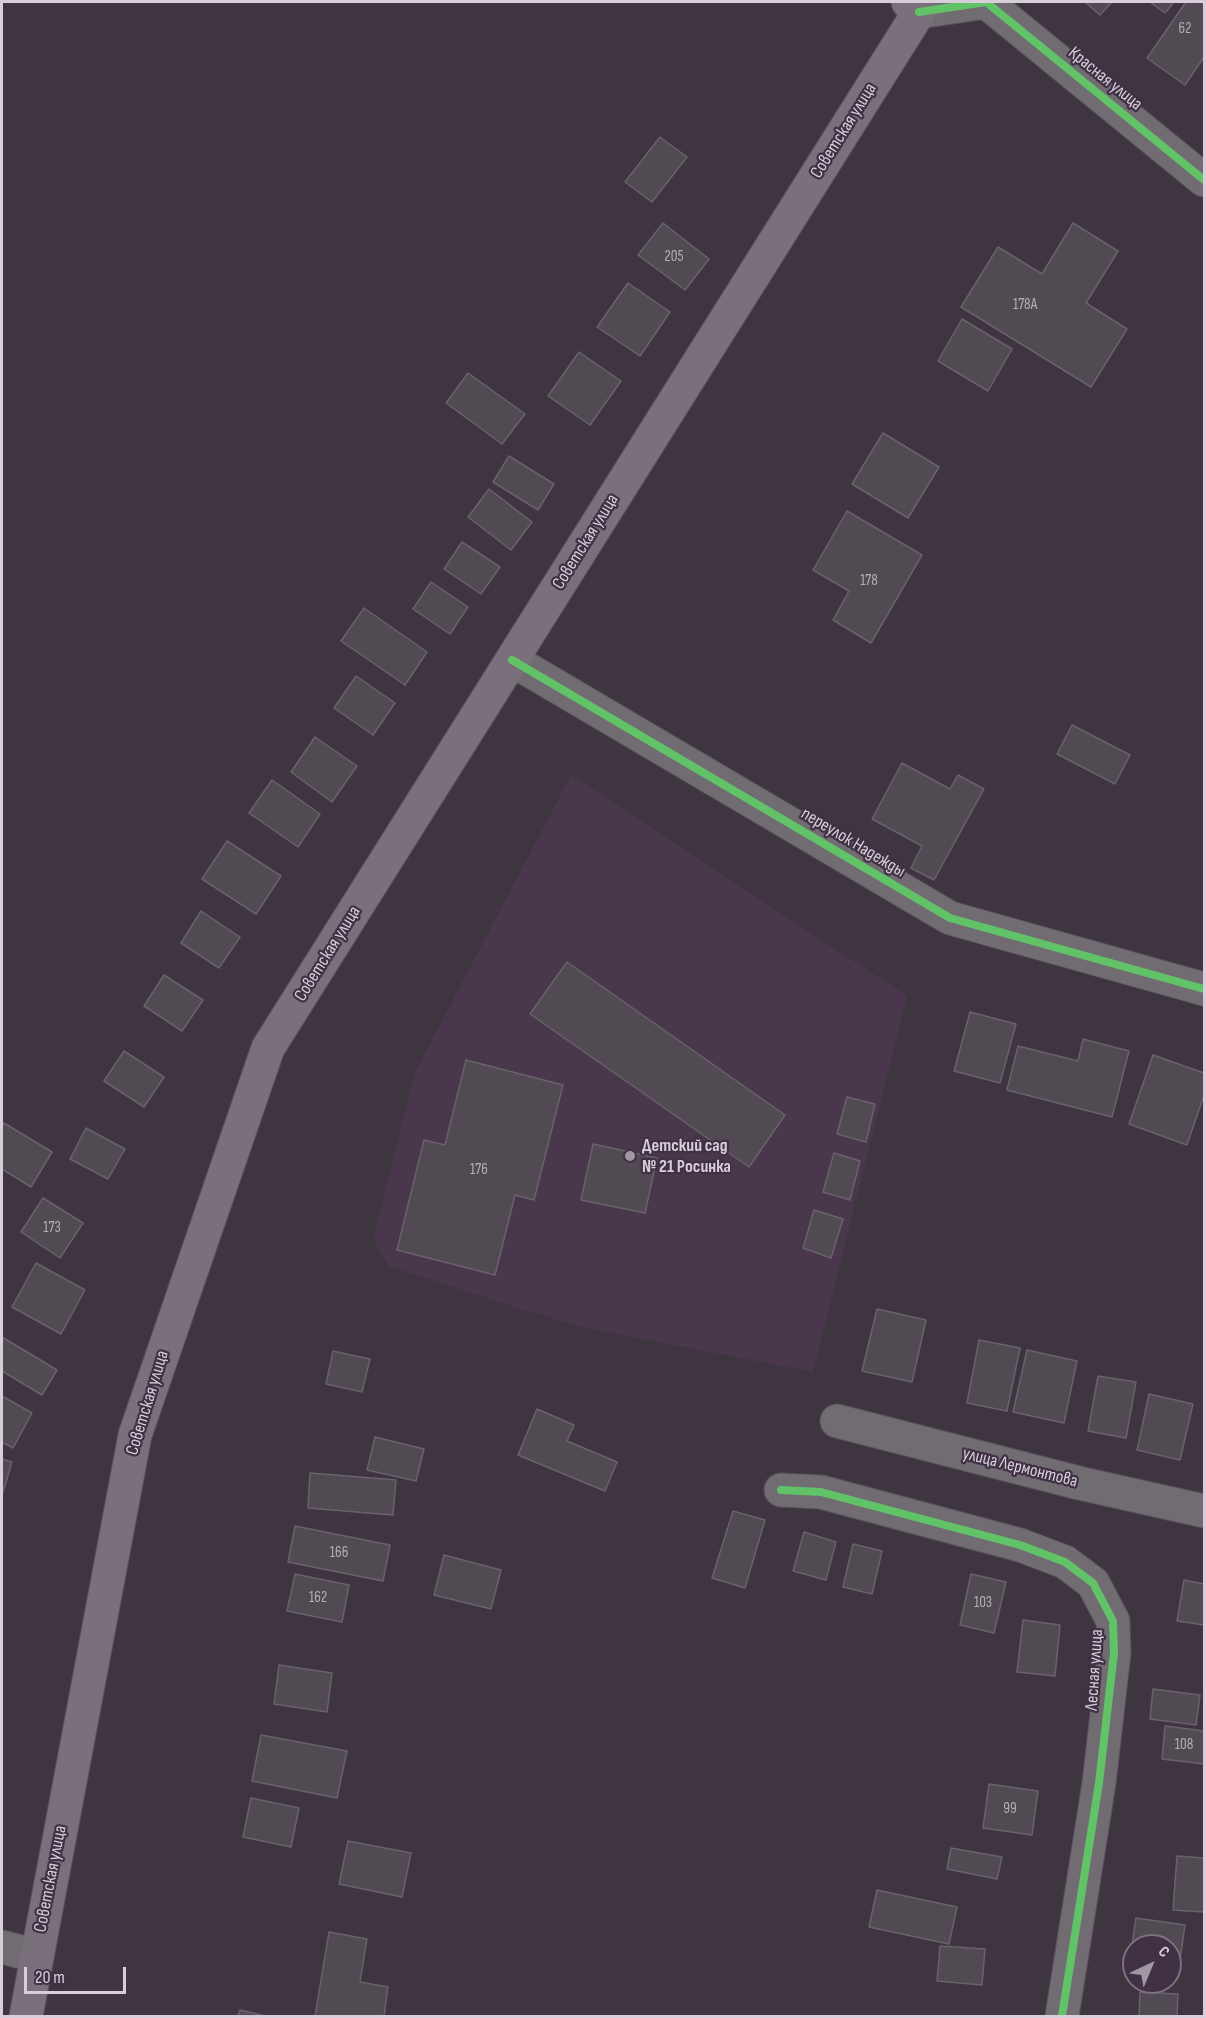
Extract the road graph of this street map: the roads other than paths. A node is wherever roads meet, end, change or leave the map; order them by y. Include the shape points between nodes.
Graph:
1 (986, 2) edge
2 (914, 7) edge
3 (1204, 180) edge
4 (512, 660) junction
5 (1204, 989) edge
6 (837, 1421) dead end
7 (781, 1490) dead end
8 (1204, 1511) edge
9 (2, 1947) edge
10 (36, 1956) junction
11 (26, 2016) edge
12 (1062, 2016) edge

1 - 2 street
1 - 3 street, Красная улица
2 - 4 main road, Советская улица
4 - 5 street, переулок Надежды via 950,918
4 - 10 main road, Советская улица via 268,1048 135,1435
6 - 8 street, улица Лермонтова
7 - 12 street, Лесная улица via 821,1492 1020,1545 1065,1562 1093,1583 1113,1621 1113,1653 1099,1783
9 - 10 street
10 - 11 main road, Советская улица

